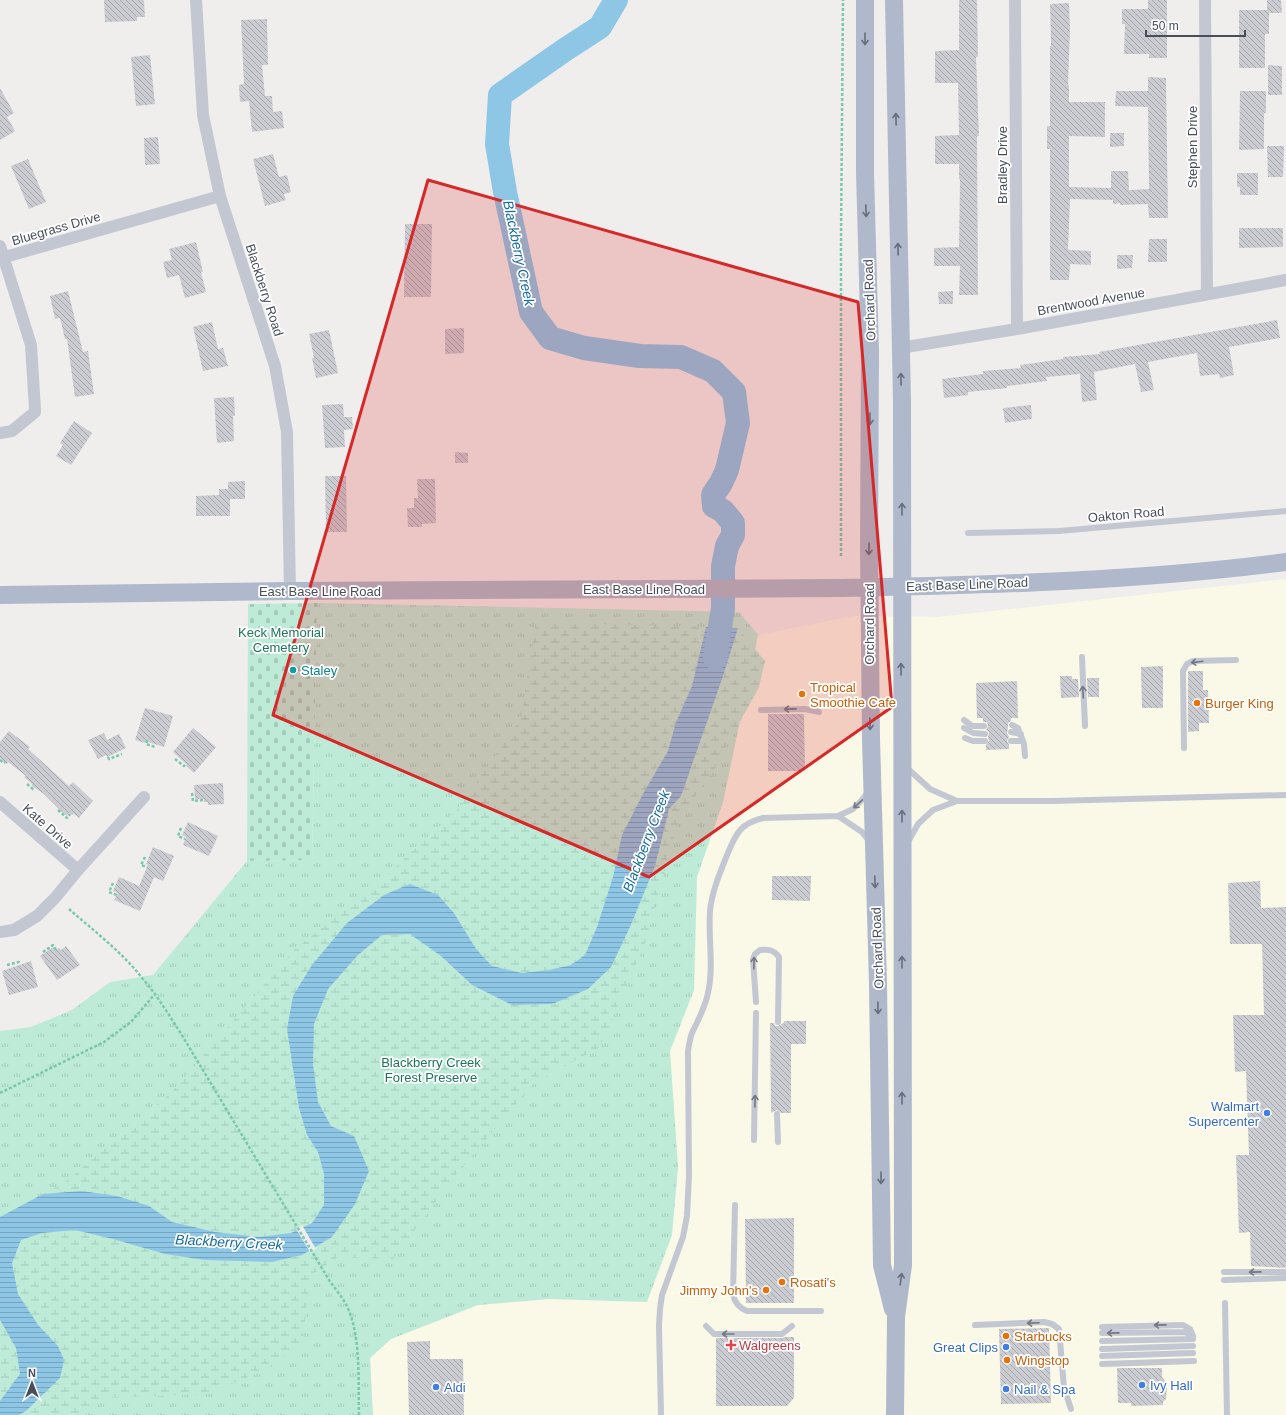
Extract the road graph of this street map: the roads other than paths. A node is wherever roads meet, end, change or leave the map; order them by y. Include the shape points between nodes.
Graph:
1 (196, 0) edge
2 (866, 0) edge
3 (894, 0) edge
4 (1015, 0) edge
5 (1205, 0) edge
6 (220, 196) junction
7 (2, 252) edge
8 (1286, 280) edge
9 (1207, 294) junction
10 (1016, 329) junction
11 (900, 348) junction
12 (0, 433) edge
13 (1286, 511) edge
14 (968, 533) dead end
15 (1286, 562) edge
16 (901, 586) junction
17 (869, 587) junction
18 (290, 591) junction
19 (0, 595) edge
20 (1082, 657) dead end
21 (1236, 660) dead end
22 (761, 710) dead end
23 (819, 712) dead end
24 (964, 720) dead end
25 (1012, 725) dead end
26 (984, 726) dead end
27 (1085, 726) dead end
28 (964, 728) dead end
29 (1011, 732) dead end
30 (984, 734) dead end
31 (1021, 734) junction
32 (965, 738) dead end
33 (985, 741) dead end
34 (1011, 741) dead end
35 (1023, 741) junction
36 (1184, 748) dead end
37 (1025, 756) dead end
38 (902, 764) junction
39 (872, 787) junction
40 (1286, 795) edge
41 (144, 797) dead end
42 (957, 801) junction
43 (0, 802) edge
44 (838, 816) junction
45 (874, 853) junction
46 (902, 855) junction
47 (81, 867) junction
48 (0, 932) edge
49 (756, 1002) dead end
50 (756, 1013) dead end
51 (778, 1022) dead end
52 (777, 1114) dead end
53 (754, 1140) dead end
54 (778, 1142) dead end
55 (734, 1206) dead end
56 (1224, 1272) dead end
57 (1286, 1272) edge
58 (1286, 1278) edge
59 (1224, 1280) dead end
60 (1224, 1303) dead end
61 (821, 1311) dead end
62 (896, 1317) junction
63 (975, 1325) dead end
64 (706, 1326) dead end
65 (792, 1326) dead end
66 (1102, 1330) dead end
67 (1102, 1341) dead end
68 (1193, 1346) dead end
69 (1102, 1349) dead end
70 (1193, 1354) dead end
71 (1102, 1356) dead end
72 (1194, 1361) dead end
73 (1102, 1364) dead end
74 (1071, 1409) dead end
75 (661, 1415) edge
76 (894, 1415) edge
77 (1227, 1415) edge

1 - 6 street, Blackberry Road via 203,115
2 -> 17 main road, Orchard Road via 865,172 870,352
11 -> 3 main road, Orchard Road
4 - 10 street, Bradley Drive
5 - 9 street, Stephen Drive
6 - 7 street, Bluegrass Drive
6 - 18 street, Blackberry Road via 275,366 286,425
7 - 12 street, Bluegrass Drive via 31,345 35,410 12,431
8 - 9 street, Brentwood Avenue
9 - 10 street, Brentwood Avenue
10 - 11 street, Brentwood Avenue
16 -> 11 main road, Orchard Road
13 - 14 lane, Oakton Road via 1059,531
15 - 16 main road, East Base Line Road via 1100,580
16 - 17 main road, East Base Line Road
38 -> 16 main road, Orchard Road
17 - 18 main road, East Base Line Road
17 -> 39 main road, Orchard Road
18 - 19 main road, East Base Line Road
27 -> 20 lane
21 -> 36 lane via 1193,661 1183,671
23 -> 22 lane via 805,709
24 - 26 lane via 972,726
25 - 31 lane via 1018,728
28 - 30 lane via 973,733
29 - 31 lane
31 - 35 lane
32 - 33 lane
34 - 35 lane
35 - 37 lane
38 - 42 lane via 930,789
46 -> 38 main road, Orchard Road
39 -> 44 lane via 853,809
39 - 45 main road, Orchard Road
40 - 42 lane
41 - 47 street
42 - 46 lane via 933,810 918,824
43 - 47 street, Kate Drive
44 - 45 lane via 862,832
44 - 75 lane via 763,818 752,821 742,827 736,835 715,886 710,910 708,993 688,1051 687,1216 683,1237 662,1296 660,1309
45 -> 62 main road, Orchard Road via 882,1265
62 -> 46 main road, Orchard Road via 903,1265
47 - 48 street via 37,916 14,930
49 -> 51 lane via 753,959 760,950 772,950 779,957
53 -> 50 lane
52 - 54 lane
55 - 61 lane via 733,1295 737,1305 747,1311
57 -> 56 lane
58 - 59 lane
60 - 77 lane
62 - 76 main road, Orchard Road
74 -> 63 lane via 1064,1388 1059,1329 1044,1322
65 -> 64 lane via 782,1334 714,1334
67 -> 66 lane via 1193,1338 1190,1329 1183,1325
68 - 69 lane
70 - 71 lane
72 - 73 lane

